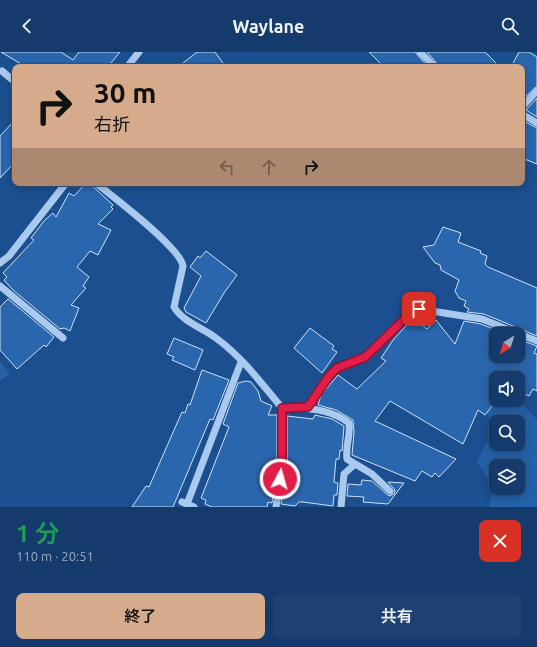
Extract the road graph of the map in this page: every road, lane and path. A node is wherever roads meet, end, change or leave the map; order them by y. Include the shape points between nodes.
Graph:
1 (139, 52) edge
2 (420, 52) edge
3 (129, 64) edge
4 (432, 64) edge
5 (2, 71) dead end
6 (12, 79) edge
7 (537, 91) edge
8 (525, 104) edge
9 (525, 116) edge
10 (537, 123) edge
11 (64, 186) edge
12 (100, 186) edge
13 (0, 263) edge
14 (0, 286) edge
15 (63, 338) dead end
16 (537, 341) edge
17 (241, 362) junction
18 (308, 407) junction
19 (282, 408) junction
20 (355, 464) junction
21 (390, 492) dead end
22 (188, 504) edge
23 (276, 507) edge
24 (341, 507) edge

1 - 3 street
2 - 4 street
5 - 6 street
7 - 8 street
9 - 10 street
11 - 13 street via 9,256
12 - 17 street via 168,244 183,261 174,307 179,315 217,338
14 - 15 street
16 - 18 street via 482,318 419,309 412,312 365,357 337,368
17 - 19 street via 258,377
17 - 22 street
18 - 19 street
18 - 20 street via 342,418 349,423 347,459
19 - 23 street via 282,464
20 - 21 street via 372,474
20 - 24 street via 344,474

